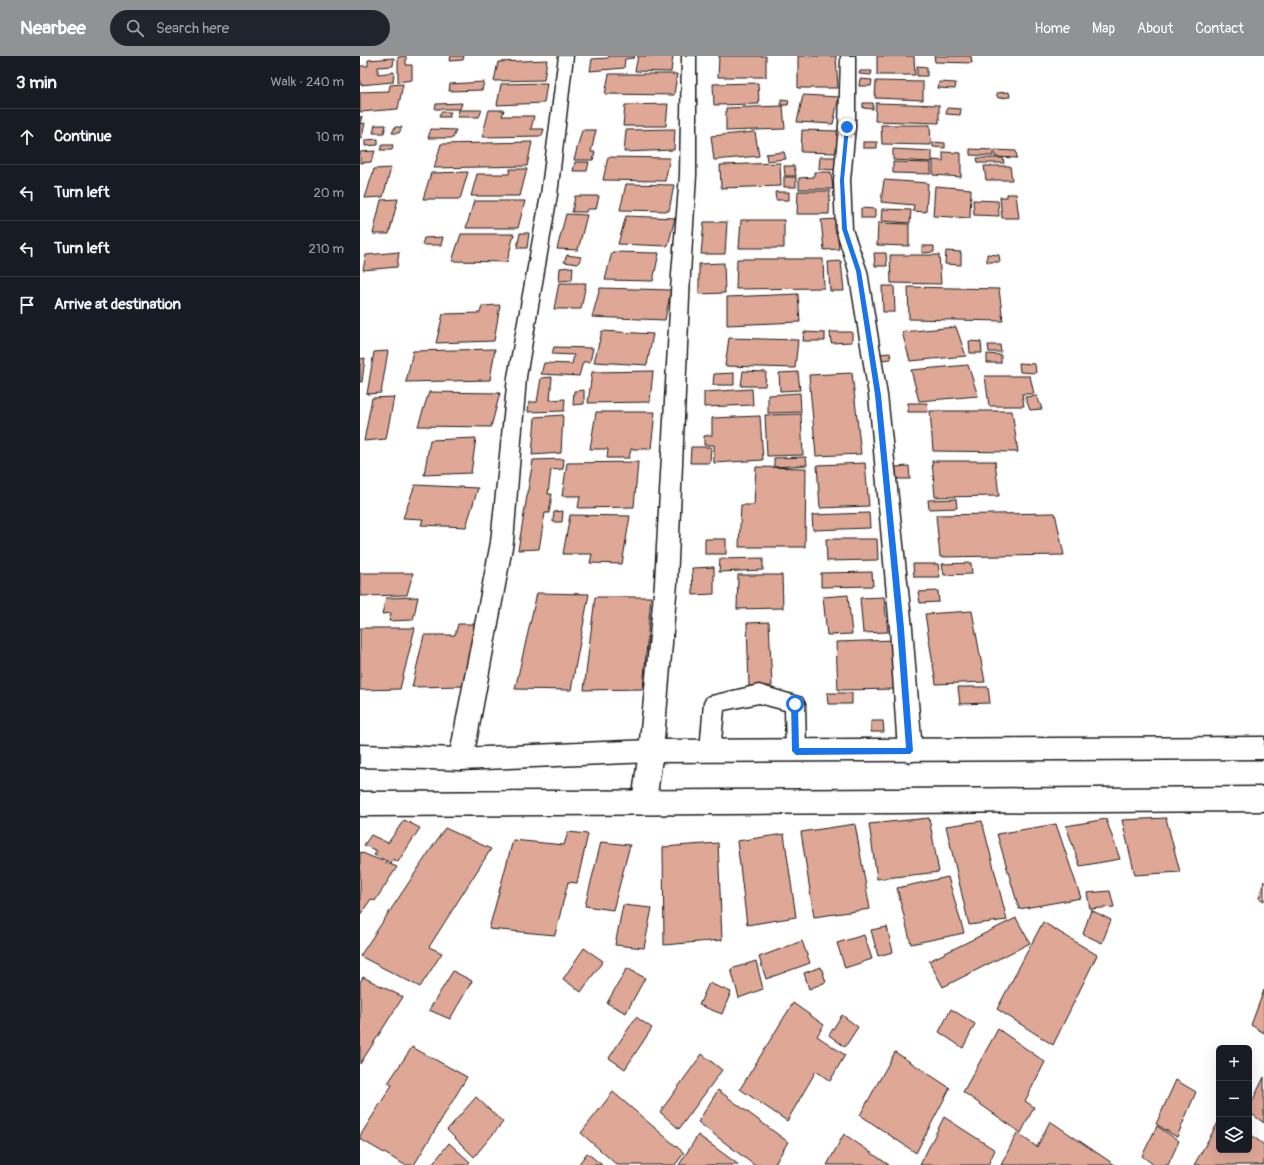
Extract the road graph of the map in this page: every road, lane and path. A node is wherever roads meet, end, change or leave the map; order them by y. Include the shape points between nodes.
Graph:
1 (566, 56) edge
2 (689, 56) edge
3 (848, 56) edge
4 (1264, 748) edge
5 (651, 751) junction
6 (710, 751) junction
7 (796, 751) junction
8 (910, 751) junction
9 (360, 756) edge
10 (461, 759) junction
11 (1264, 799) edge
12 (644, 802) junction
13 (360, 804) edge

1 - 10 street via 549,195 517,377 502,542
2 - 5 street via 688,175 666,583
3 - 8 street via 847,127 842,180 844,229 858,271 878,395 901,628
4 - 8 street
5 - 6 street
5 - 10 street
5 - 12 street
6 - 7 street
6 - 7 lane via 714,702 759,694 795,704
7 - 8 street
9 - 10 street
11 - 12 street
12 - 13 street

